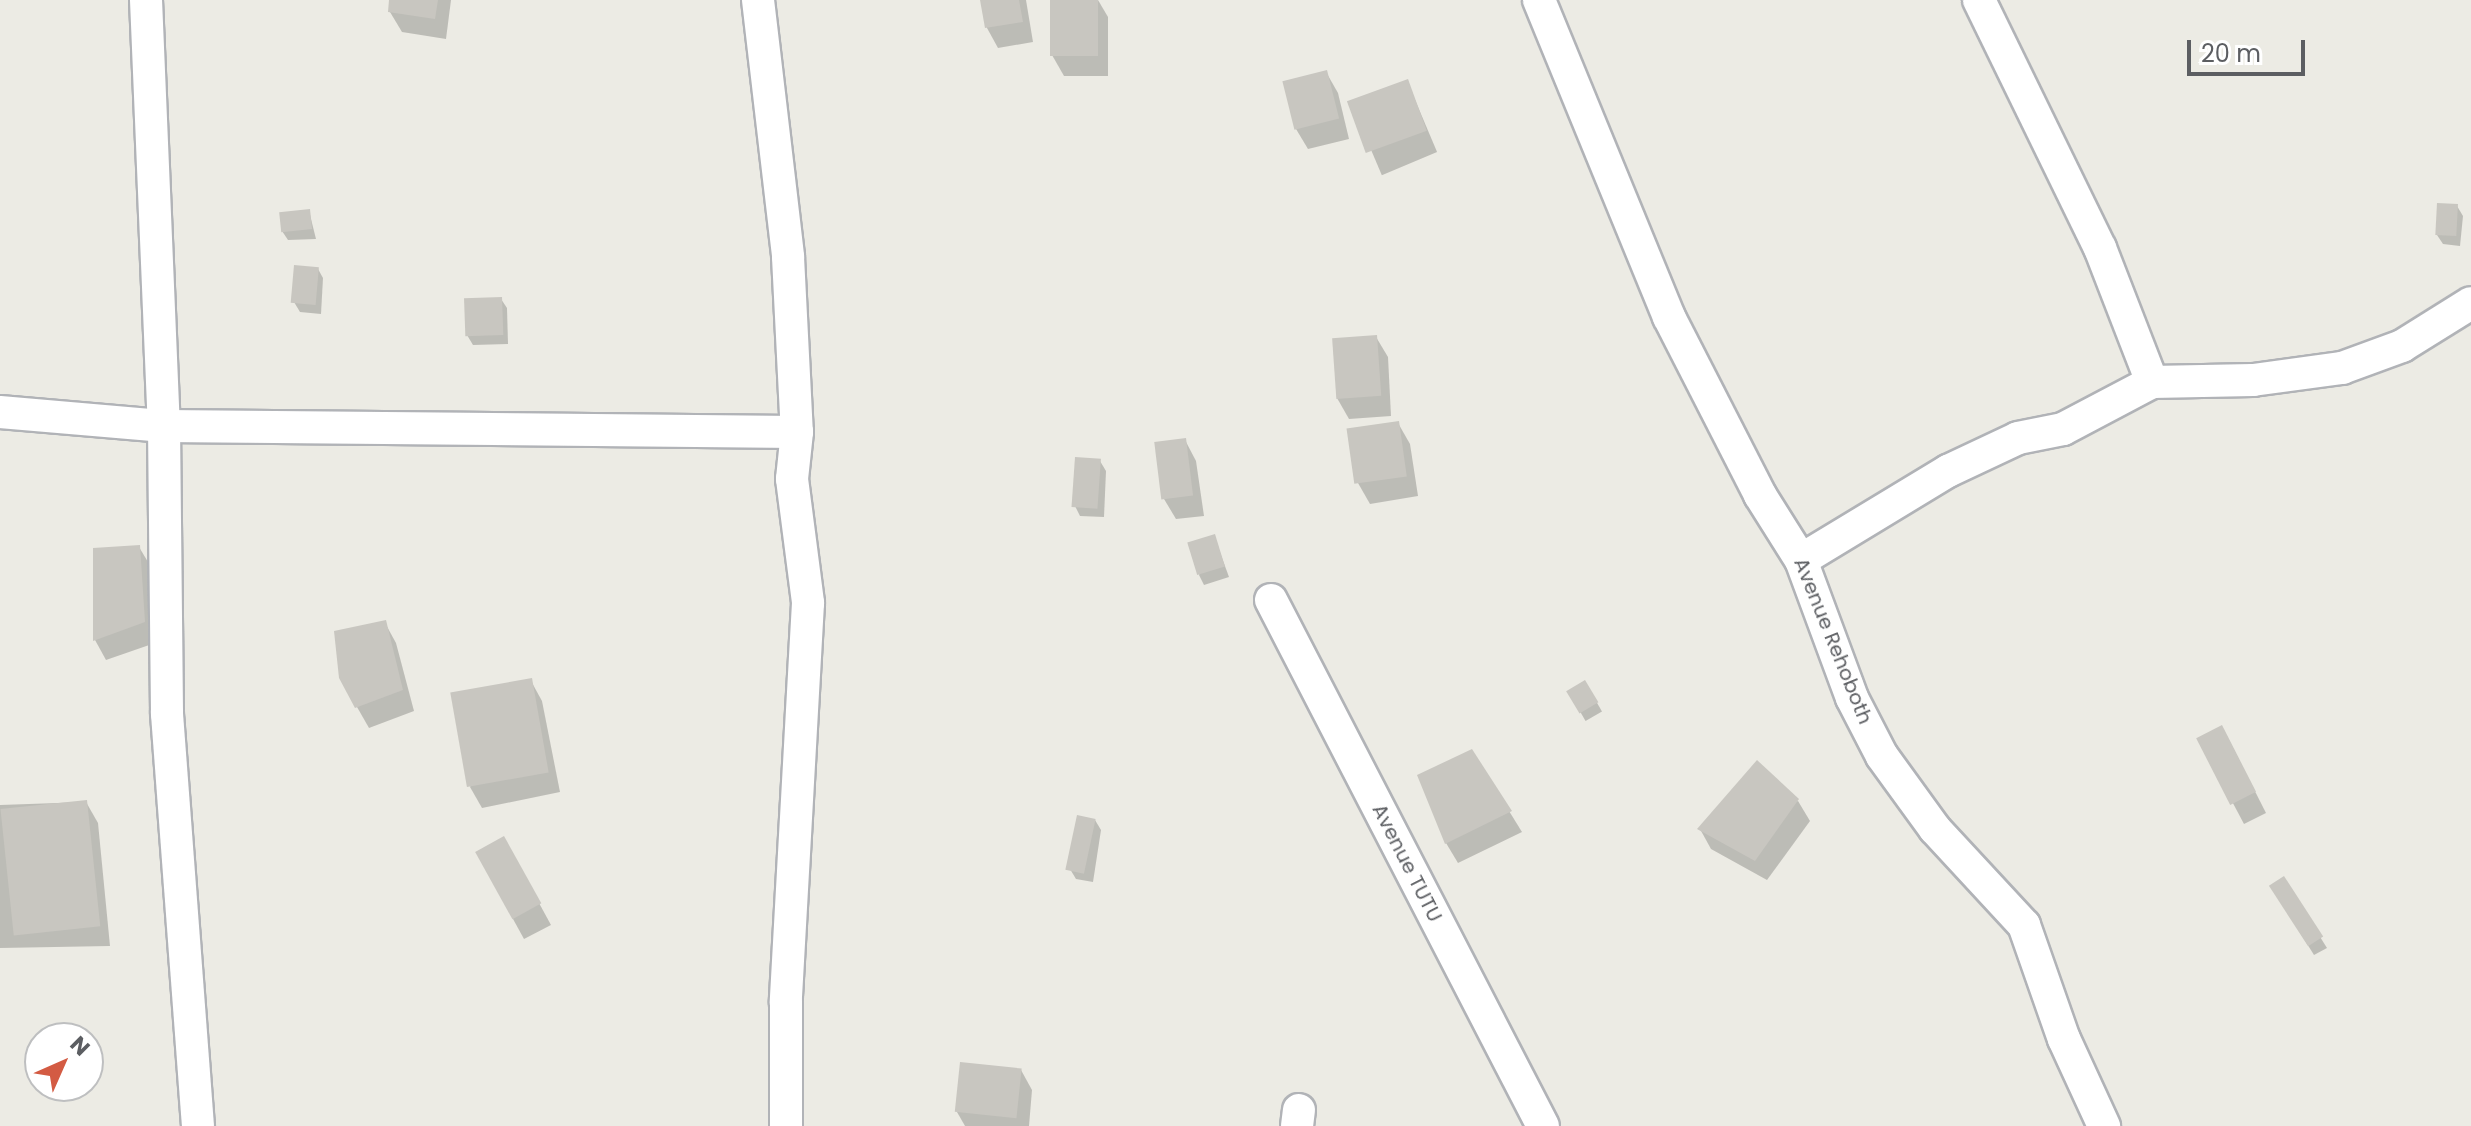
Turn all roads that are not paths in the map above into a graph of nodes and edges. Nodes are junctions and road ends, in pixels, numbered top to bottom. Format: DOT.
graph roads {
  1 [pos="146,0"];
  2 [pos="758,0"];
  3 [pos="1539,0"];
  4 [pos="1979,0"];
  5 [pos="2471,303"];
  6 [pos="2152,382"];
  7 [pos="0,412"];
  8 [pos="164,426"];
  9 [pos="797,432"];
  10 [pos="1801,560"];
  11 [pos="1271,600"];
  12 [pos="198,1126"];
  13 [pos="786,1126"];
  14 [pos="1543,1126"];
  15 [pos="2104,1126"];
  1 -- 8 [label="street"];
  2 -- 9 [label="street"];
  3 -- 10 [label="street, Avenue Rehoboth"];
  4 -- 6 [label="street"];
  5 -- 6 [label="street"];
  6 -- 10 [label="street"];
  7 -- 8 [label="street"];
  8 -- 9 [label="street"];
  8 -- 12 [label="street"];
  9 -- 13 [label="street"];
  10 -- 15 [label="street, Avenue Rehoboth"];
  11 -- 14 [label="street, Avenue TUTU"];
}
